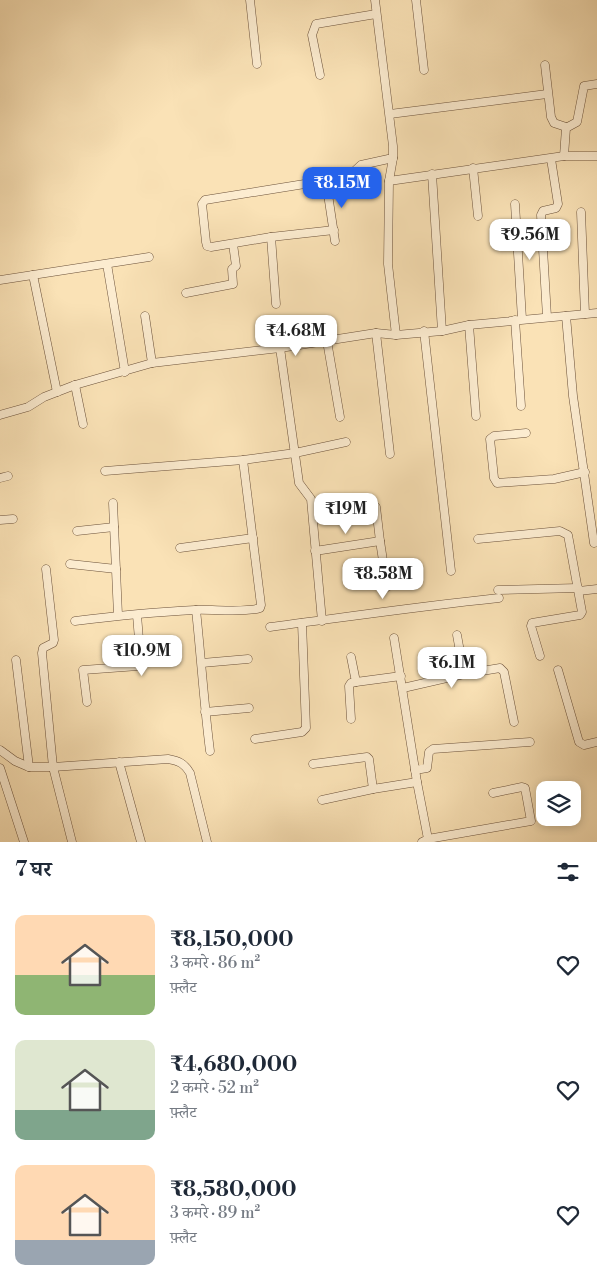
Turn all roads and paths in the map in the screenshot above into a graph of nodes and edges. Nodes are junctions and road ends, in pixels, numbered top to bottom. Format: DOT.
graph roads {
  1 [pos="250,0"];
  2 [pos="375,0"];
  3 [pos="416,0"];
  4 [pos="376,14"];
  5 [pos="257,64"];
  6 [pos="545,65"];
  7 [pos="424,70"];
  8 [pos="320,75"];
  9 [pos="597,84"];
  10 [pos="547,94"];
  11 [pos="390,114"];
  12 [pos="566,127"];
  13 [pos="564,156"];
  14 [pos="597,156"];
  15 [pos="393,158"];
  16 [pos="550,159"];
  17 [pos="473,168"];
  18 [pos="432,174"];
  19 [pos="326,181"];
  20 [pos="389,181"];
  21 [pos="515,204"];
  22 [pos="581,212"];
  23 [pos="478,216"];
  24 [pos="334,230"];
  25 [pos="271,238"];
  26 [pos="335,241"];
  27 [pos="233,244"];
  28 [pos="149,257"];
  29 [pos="107,264"];
  30 [pos="33,275"];
  31 [pos="0,280"];
  32 [pos="186,293"];
  33 [pos="276,304"];
  34 [pos="597,313"];
  35 [pos="585,314"];
  36 [pos="145,316"];
  37 [pos="566,316"];
  38 [pos="547,317"];
  39 [pos="518,320"];
  40 [pos="469,325"];
  41 [pos="424,331"];
  42 [pos="442,331"];
  43 [pos="376,333"];
  44 [pos="396,334"];
  45 [pos="327,341"];
  46 [pos="280,348"];
  47 [pos="152,363"];
  48 [pos="124,372"];
  49 [pos="75,385"];
  50 [pos="57,392"];
  51 [pos="521,406"];
  52 [pos="0,415"];
  53 [pos="476,416"];
  54 [pos="340,417"];
  55 [pos="83,424"];
  56 [pos="526,433"];
  57 [pos="346,442"];
  58 [pos="295,453"];
  59 [pos="390,454"];
  60 [pos="243,460"];
  61 [pos="105,471"];
  62 [pos="585,472"];
  63 [pos="113,503"];
  64 [pos="376,507"];
  65 [pos="13,519"];
  66 [pos="0,520"];
  67 [pos="114,527"];
  68 [pos="77,531"];
  69 [pos="253,538"];
  70 [pos="478,539"];
  71 [pos="380,541"];
  72 [pos="594,542"];
  73 [pos="180,548"];
  74 [pos="315,551"];
  75 [pos="70,564"];
  76 [pos="46,569"];
  77 [pos="116,569"];
  78 [pos="451,571"];
  79 [pos="387,587"];
  80 [pos="579,589"];
  81 [pos="597,589"];
  82 [pos="196,610"];
  83 [pos="118,615"];
  84 [pos="137,615"];
  85 [pos="76,621"];
  86 [pos="322,621"];
  87 [pos="302,622"];
  88 [pos="270,627"];
  89 [pos="458,635"];
  90 [pos="394,638"];
  91 [pos="540,656"];
  92 [pos="351,657"];
  93 [pos="248,659"];
  94 [pos="16,660"];
  95 [pos="202,664"];
  96 [pos="558,670"];
  97 [pos="464,674"];
  98 [pos="401,676"];
  99 [pos="356,682"];
  100 [pos="403,688"];
  101 [pos="87,702"];
  102 [pos="249,708"];
  103 [pos="205,712"];
  104 [pos="351,719"];
  105 [pos="514,722"];
  106 [pos="254,739"];
  107 [pos="530,742"];
  108 [pos="597,742"];
  109 [pos="0,750"];
  110 [pos="210,751"];
  111 [pos="119,762"];
  112 [pos="313,764"];
  113 [pos="29,767"];
  114 [pos="53,767"];
  115 [pos="0,768"];
  116 [pos="415,770"];
  117 [pos="417,782"];
  118 [pos="373,789"];
  119 [pos="492,794"];
  120 [pos="322,800"];
  121 [pos="425,840"];
  122 [pos="24,842"];
  123 [pos="72,842"];
  124 [pos="141,842"];
  125 [pos="207,842"];
  1 -- 5 [label="street"];
  2 -- 4 [label="street"];
  3 -- 7 [label="street"];
  4 -- 8 [label="street"];
  4 -- 11 [label="street"];
  6 -- 10 [label="street"];
  9 -- 12 [label="street"];
  10 -- 11 [label="street"];
  10 -- 12 [label="street"];
  11 -- 15 [label="street"];
  12 -- 13 [label="street"];
  13 -- 14 [label="street"];
  13 -- 16 [label="street"];
  15 -- 19 [label="street"];
  15 -- 20 [label="street"];
  16 -- 17 [label="street"];
  16 -- 38 [label="street"];
  17 -- 18 [label="street"];
  17 -- 23 [label="street"];
  18 -- 20 [label="street"];
  18 -- 42 [label="street"];
  19 -- 24 [label="street"];
  19 -- 27 [label="street"];
  20 -- 44 [label="street"];
  21 -- 39 [label="street"];
  22 -- 35 [label="street"];
  24 -- 25 [label="street"];
  24 -- 26 [label="street"];
  25 -- 27 [label="street"];
  25 -- 33 [label="street"];
  27 -- 32 [label="street"];
  28 -- 29 [label="street"];
  29 -- 30 [label="street"];
  29 -- 48 [label="street"];
  30 -- 31 [label="street"];
  30 -- 50 [label="street"];
  34 -- 35 [label="street"];
  35 -- 37 [label="street"];
  36 -- 47 [label="street"];
  37 -- 38 [label="street"];
  37 -- 62 [label="street"];
  38 -- 39 [label="street"];
  39 -- 40 [label="street"];
  39 -- 51 [label="street"];
  40 -- 42 [label="street"];
  40 -- 53 [label="street"];
  41 -- 42 [label="street"];
  41 -- 44 [label="street"];
  41 -- 78 [label="street"];
  43 -- 44 [label="street"];
  43 -- 45 [label="street"];
  43 -- 59 [label="street"];
  45 -- 46 [label="street"];
  45 -- 54 [label="street"];
  46 -- 47 [label="street"];
  46 -- 58 [label="street"];
  47 -- 48 [label="street"];
  48 -- 49 [label="street"];
  49 -- 50 [label="street"];
  49 -- 55 [label="street"];
  50 -- 52 [label="street"];
  56 -- 62 [label="street"];
  57 -- 58 [label="street"];
  58 -- 60 [label="street"];
  58 -- 74 [label="street"];
  60 -- 61 [label="street"];
  60 -- 69 [label="street"];
  62 -- 72 [label="street"];
  63 -- 67 [label="street"];
  64 -- 71 [label="street"];
  65 -- 66 [label="street"];
  67 -- 68 [label="street"];
  67 -- 77 [label="street"];
  69 -- 73 [label="street"];
  69 -- 82 [label="street"];
  70 -- 80 [label="street"];
  71 -- 74 [label="street"];
  71 -- 79 [label="street"];
  74 -- 86 [label="street"];
  75 -- 77 [label="street"];
  76 -- 114 [label="street"];
  77 -- 83 [label="street"];
  80 -- 81 [label="street"];
  80 -- 86 [label="street"];
  80 -- 91 [label="street"];
  82 -- 84 [label="street"];
  82 -- 95 [label="street"];
  83 -- 84 [label="street"];
  83 -- 85 [label="street"];
  84 -- 101 [label="street"];
  86 -- 87 [label="street"];
  87 -- 88 [label="street"];
  87 -- 106 [label="street"];
  89 -- 97 [label="street"];
  90 -- 98 [label="street"];
  92 -- 99 [label="street"];
  93 -- 95 [label="street"];
  94 -- 113 [label="street"];
  95 -- 103 [label="street"];
  96 -- 108 [label="street"];
  97 -- 100 [label="street"];
  97 -- 105 [label="street"];
  98 -- 99 [label="street"];
  98 -- 100 [label="street"];
  99 -- 104 [label="street"];
  100 -- 116 [label="street"];
  102 -- 103 [label="street"];
  103 -- 110 [label="street"];
  107 -- 116 [label="street"];
  109 -- 113 [label="street"];
  111 -- 114 [label="street"];
  111 -- 124 [label="street"];
  111 -- 125 [label="street"];
  112 -- 118 [label="street"];
  113 -- 114 [label="street"];
  114 -- 123 [label="street"];
  115 -- 122 [label="street"];
  116 -- 117 [label="street"];
  117 -- 118 [label="street"];
  117 -- 121 [label="street"];
  118 -- 120 [label="street"];
  119 -- 121 [label="street"];
}
